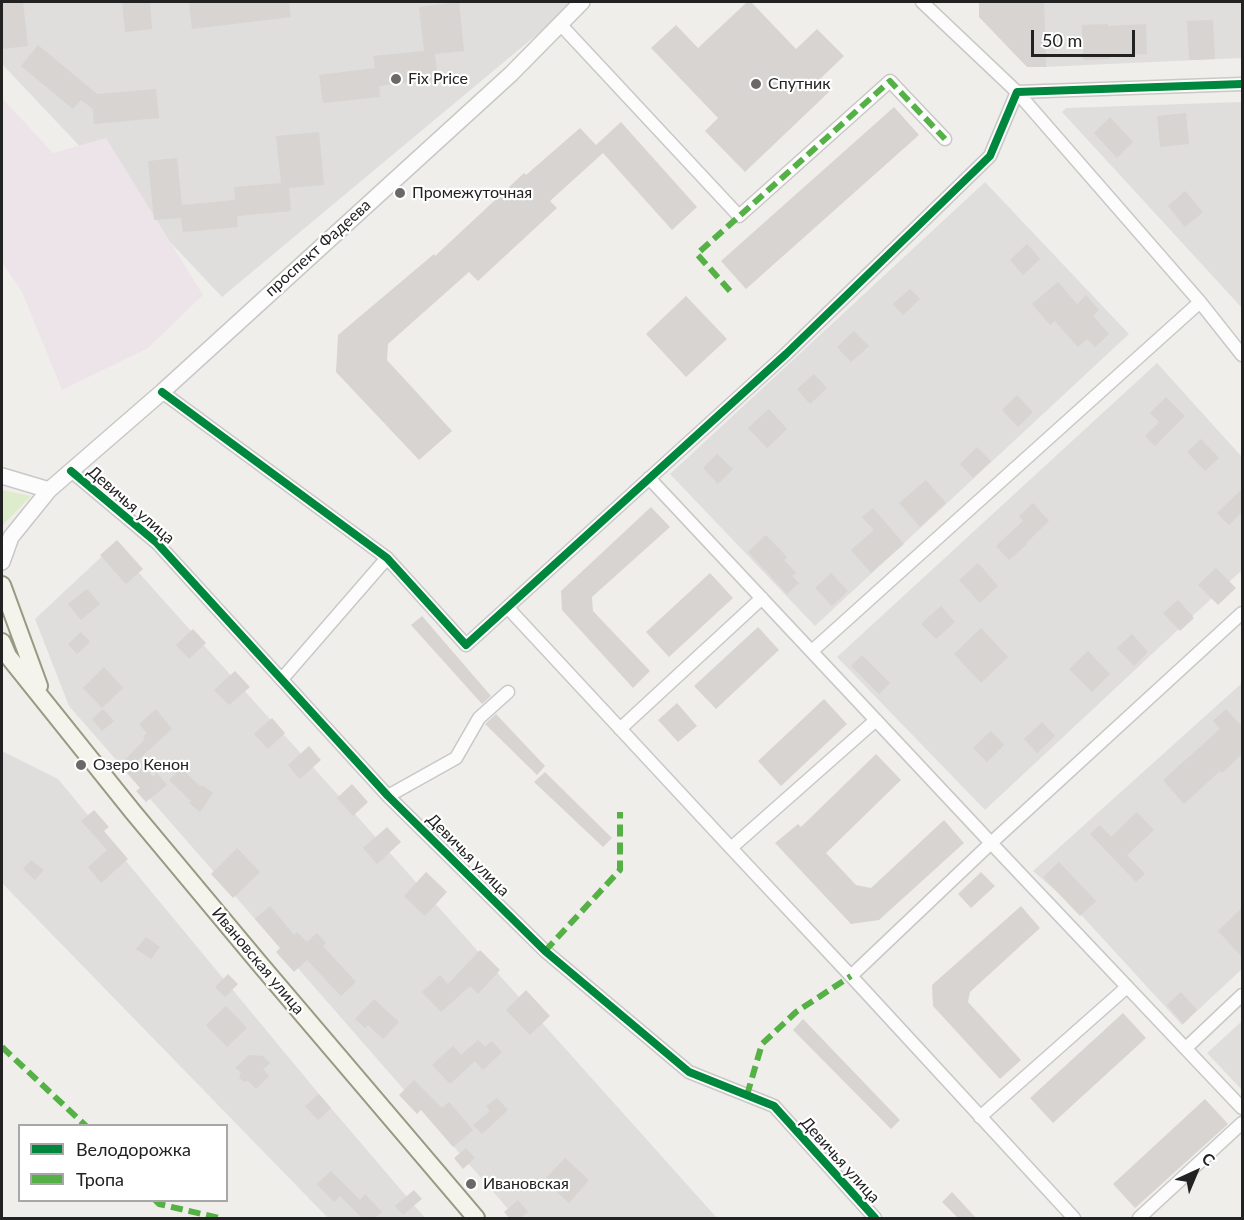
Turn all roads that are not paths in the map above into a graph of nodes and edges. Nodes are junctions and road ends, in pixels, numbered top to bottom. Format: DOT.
graph roads {
  1 [pos="582,2"];
  2 [pos="922,2"];
  3 [pos="560,24"];
  4 [pos="1242,84"];
  5 [pos="1017,92"];
  6 [pos="945,139"];
  7 [pos="1200,302"];
  8 [pos="1242,355"];
  9 [pos="162,392"];
  10 [pos="71,471"];
  11 [pos="2,476"];
  12 [pos="649,478"];
  13 [pos="49,490"];
  14 [pos="387,558"];
  15 [pos="2,561"];
  16 [pos="2,585"];
  17 [pos="762,598"];
  18 [pos="508,608"];
  19 [pos="1242,613"];
  20 [pos="4,648"];
  21 [pos="812,651"];
  22 [pos="282,680"];
  23 [pos="507,692"];
  24 [pos="45,701"];
  25 [pos="876,720"];
  26 [pos="620,729"];
  27 [pos="388,796"];
  28 [pos="991,843"];
  29 [pos="731,849"];
  30 [pos="851,976"];
  31 [pos="1127,987"];
  32 [pos="1242,995"];
  33 [pos="1185,1048"];
  34 [pos="1242,1108"];
  35 [pos="980,1117"];
  36 [pos="1242,1123"];
  37 [pos="476,1218"];
  38 [pos="875,1218"];
  39 [pos="1074,1218"];
  40 [pos="1139,1218"];
  1 -- 3 [label="street, проспект Фадеева"];
  2 -- 5 [label="street"];
  3 -- 6 [label="street"];
  3 -- 9 [label="street, проспект Фадеева"];
  4 -- 5 [label="street"];
  5 -- 7 [label="street"];
  5 -- 12 [label="street"];
  7 -- 8 [label="street"];
  7 -- 21 [label="street"];
  9 -- 10 [label="street, проспект Фадеева"];
  9 -- 14 [label="street"];
  10 -- 13 [label="street, проспект Фадеева"];
  10 -- 22 [label="street, Девичья улица"];
  11 -- 13 [label="street"];
  12 -- 17 [label="street"];
  12 -- 18 [label="street"];
  13 -- 15 [label="street, проспект Фадеева"];
  14 -- 18 [label="street"];
  14 -- 22 [label="street"];
  16 -- 24 [label="main road"];
  17 -- 21 [label="street"];
  17 -- 26 [label="street"];
  18 -- 26 [label="street"];
  19 -- 28 [label="street"];
  20 -- 24 [label="main road, Ивановская улица"];
  21 -- 25 [label="street"];
  22 -- 27 [label="street, Девичья улица"];
  23 -- 27 [label="street"];
  24 -- 37 [label="main road, Ивановская улица"];
  25 -- 28 [label="street"];
  25 -- 29 [label="street"];
  26 -- 29 [label="street"];
  27 -- 38 [label="street, Девичья улица"];
  28 -- 30 [label="street"];
  28 -- 31 [label="street"];
  29 -- 30 [label="street"];
  30 -- 35 [label="street"];
  31 -- 33 [label="street"];
  31 -- 35 [label="street"];
  32 -- 33 [label="street"];
  33 -- 34 [label="street"];
  35 -- 39 [label="street"];
  36 -- 40 [label="street"];
}
